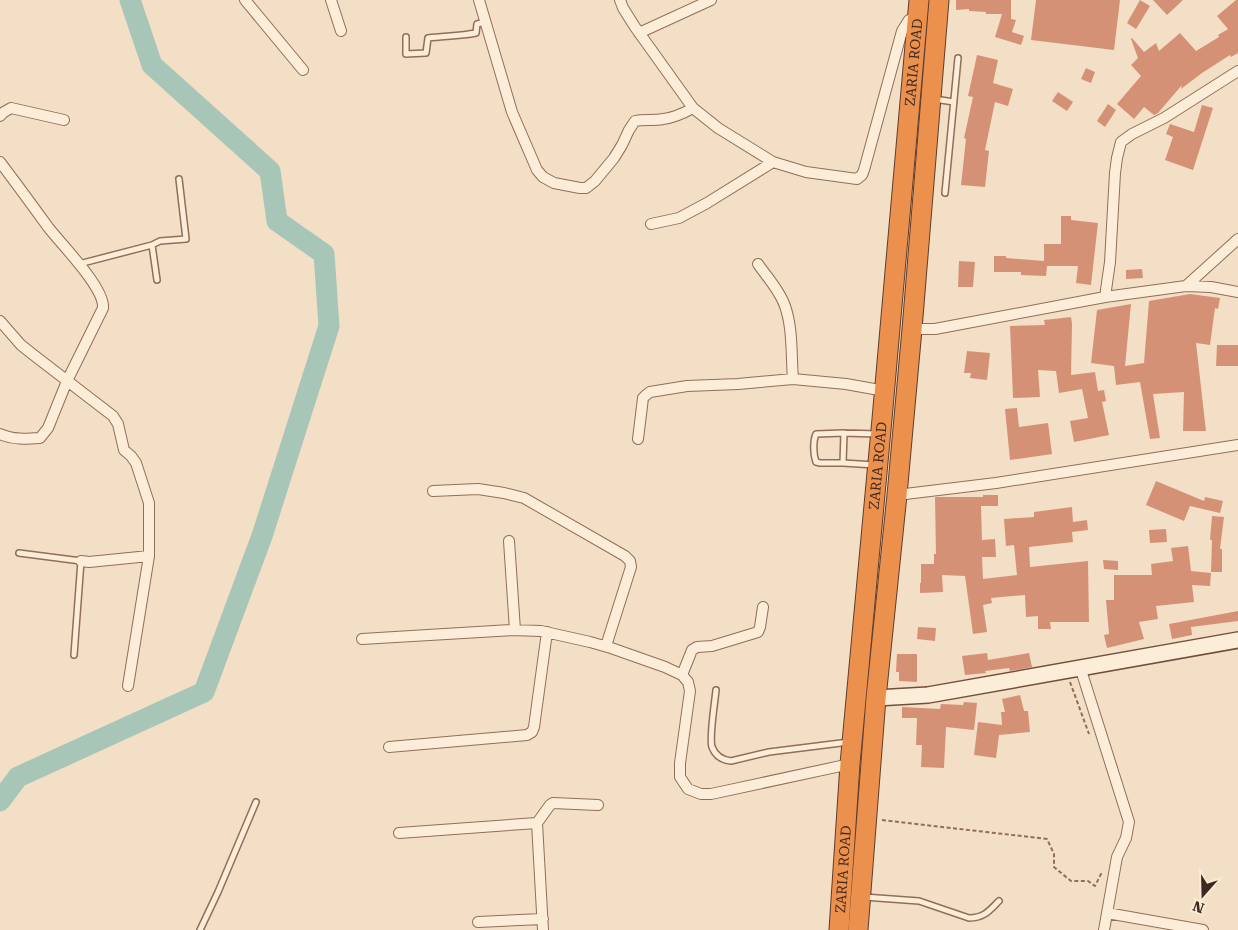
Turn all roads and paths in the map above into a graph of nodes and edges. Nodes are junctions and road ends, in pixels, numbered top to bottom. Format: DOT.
graph roads {
  1 [pos="245,0"];
  2 [pos="330,0"];
  3 [pos="480,0"];
  4 [pos="620,0"];
  5 [pos="711,0"];
  6 [pos="918,8"];
  7 [pos="938,9"];
  8 [pos="486,22"];
  9 [pos="341,31"];
  10 [pos="639,32"];
  11 [pos="406,38"];
  12 [pos="958,58"];
  13 [pos="303,70"];
  14 [pos="1238,71"];
  15 [pos="931,98"];
  16 [pos="954,102"];
  17 [pos="693,108"];
  18 [pos="0,116"];
  19 [pos="64,120"];
  20 [pos="0,162"];
  21 [pos="773,162"];
  22 [pos="179,180"];
  23 [pos="945,193"];
  24 [pos="651,224"];
  25 [pos="1238,238"];
  26 [pos="152,245"];
  27 [pos="79,264"];
  28 [pos="758,264"];
  29 [pos="157,280"];
  30 [pos="1186,286"];
  31 [pos="1238,292"];
  32 [pos="1105,297"];
  33 [pos="0,321"];
  34 [pos="912,329"];
  35 [pos="793,379"];
  36 [pos="67,381"];
  37 [pos="885,391"];
  38 [pos="904,420"];
  39 [pos="882,427"];
  40 [pos="844,433"];
  41 [pos="0,434"];
  42 [pos="638,439"];
  43 [pos="1238,445"];
  44 [pos="843,463"];
  45 [pos="878,465"];
  46 [pos="433,491"];
  47 [pos="897,496"];
  48 [pos="510,541"];
  49 [pos="19,553"];
  50 [pos="149,556"];
  51 [pos="81,561"];
  52 [pos="763,608"];
  53 [pos="515,630"];
  54 [pos="547,632"];
  55 [pos="362,639"];
  56 [pos="1238,640"];
  57 [pos="606,646"];
  58 [pos="74,655"];
  59 [pos="1073,669"];
  60 [pos="682,675"];
  61 [pos="128,686"];
  62 [pos="716,690"];
  63 [pos="876,698"];
  64 [pos="1089,736"];
  65 [pos="852,742"];
  66 [pos="389,747"];
  67 [pos="850,764"];
  68 [pos="256,802"];
  69 [pos="598,805"];
  70 [pos="866,818"];
  71 [pos="537,823"];
  72 [pos="399,834"];
  73 [pos="1103,870"];
  74 [pos="860,897"];
  75 [pos="998,901"];
  76 [pos="1107,913"];
  77 [pos="478,922"];
  78 [pos="543,925"];
  79 [pos="200,930"];
  80 [pos="839,930"];
  81 [pos="858,930"];
  82 [pos="1104,930"];
  83 [pos="1203,930"];
  1 -- 13 [label="street"];
  2 -- 9 [label="street"];
  3 -- 8 [label="street"];
  4 -- 10 [label="street"];
  5 -- 10 [label="street"];
  6 -- 7 [label="street"];
  6 -- 21 [label="street"];
  6 -- 37 [label="highway, ZARIA ROAD"];
  7 -- 15 [label="highway"];
  8 -- 11 [label="lane"];
  8 -- 17 [label="street"];
  10 -- 17 [label="street"];
  12 -- 16 [label="lane"];
  14 -- 32 [label="street"];
  15 -- 16 [label="lane"];
  15 -- 34 [label="highway"];
  16 -- 23 [label="lane"];
  17 -- 21 [label="street"];
  18 -- 19 [label="street"];
  20 -- 27 [label="street"];
  21 -- 24 [label="street"];
  22 -- 26 [label="lane"];
  25 -- 30 [label="street"];
  26 -- 27 [label="lane"];
  26 -- 29 [label="lane"];
  27 -- 36 [label="street"];
  28 -- 35 [label="street"];
  30 -- 31 [label="street"];
  30 -- 32 [label="street"];
  32 -- 34 [label="street"];
  33 -- 36 [label="street"];
  34 -- 38 [label="highway"];
  35 -- 37 [label="street"];
  35 -- 42 [label="street"];
  36 -- 41 [label="street"];
  36 -- 50 [label="street"];
  37 -- 39 [label="highway, ZARIA ROAD"];
  38 -- 39 [label="highway"];
  38 -- 47 [label="highway"];
  39 -- 40 [label="lane"];
  39 -- 45 [label="highway, ZARIA ROAD"];
  40 -- 44 [label="lane"];
  40 -- 44 [label="lane"];
  43 -- 47 [label="street"];
  44 -- 45 [label="lane"];
  45 -- 65 [label="highway, ZARIA ROAD"];
  46 -- 57 [label="street"];
  47 -- 63 [label="highway"];
  48 -- 53 [label="street"];
  49 -- 51 [label="lane"];
  50 -- 51 [label="street"];
  50 -- 61 [label="street"];
  51 -- 58 [label="lane"];
  52 -- 60 [label="street"];
  53 -- 54 [label="street"];
  53 -- 55 [label="street"];
  54 -- 57 [label="street"];
  54 -- 66 [label="street"];
  56 -- 59 [label="street"];
  57 -- 60 [label="street"];
  59 -- 63 [label="street"];
  59 -- 64 [label="path"];
  59 -- 76 [label="street"];
  60 -- 67 [label="street"];
  62 -- 65 [label="lane"];
  63 -- 70 [label="highway"];
  65 -- 67 [label="highway, ZARIA ROAD"];
  67 -- 80 [label="highway, ZARIA ROAD"];
  68 -- 79 [label="lane"];
  69 -- 71 [label="street"];
  70 -- 73 [label="path"];
  70 -- 74 [label="highway"];
  71 -- 72 [label="street"];
  71 -- 78 [label="street"];
  74 -- 75 [label="lane"];
  74 -- 81 [label="highway"];
  76 -- 82 [label="street"];
  76 -- 83 [label="street"];
  77 -- 78 [label="street"];
}
